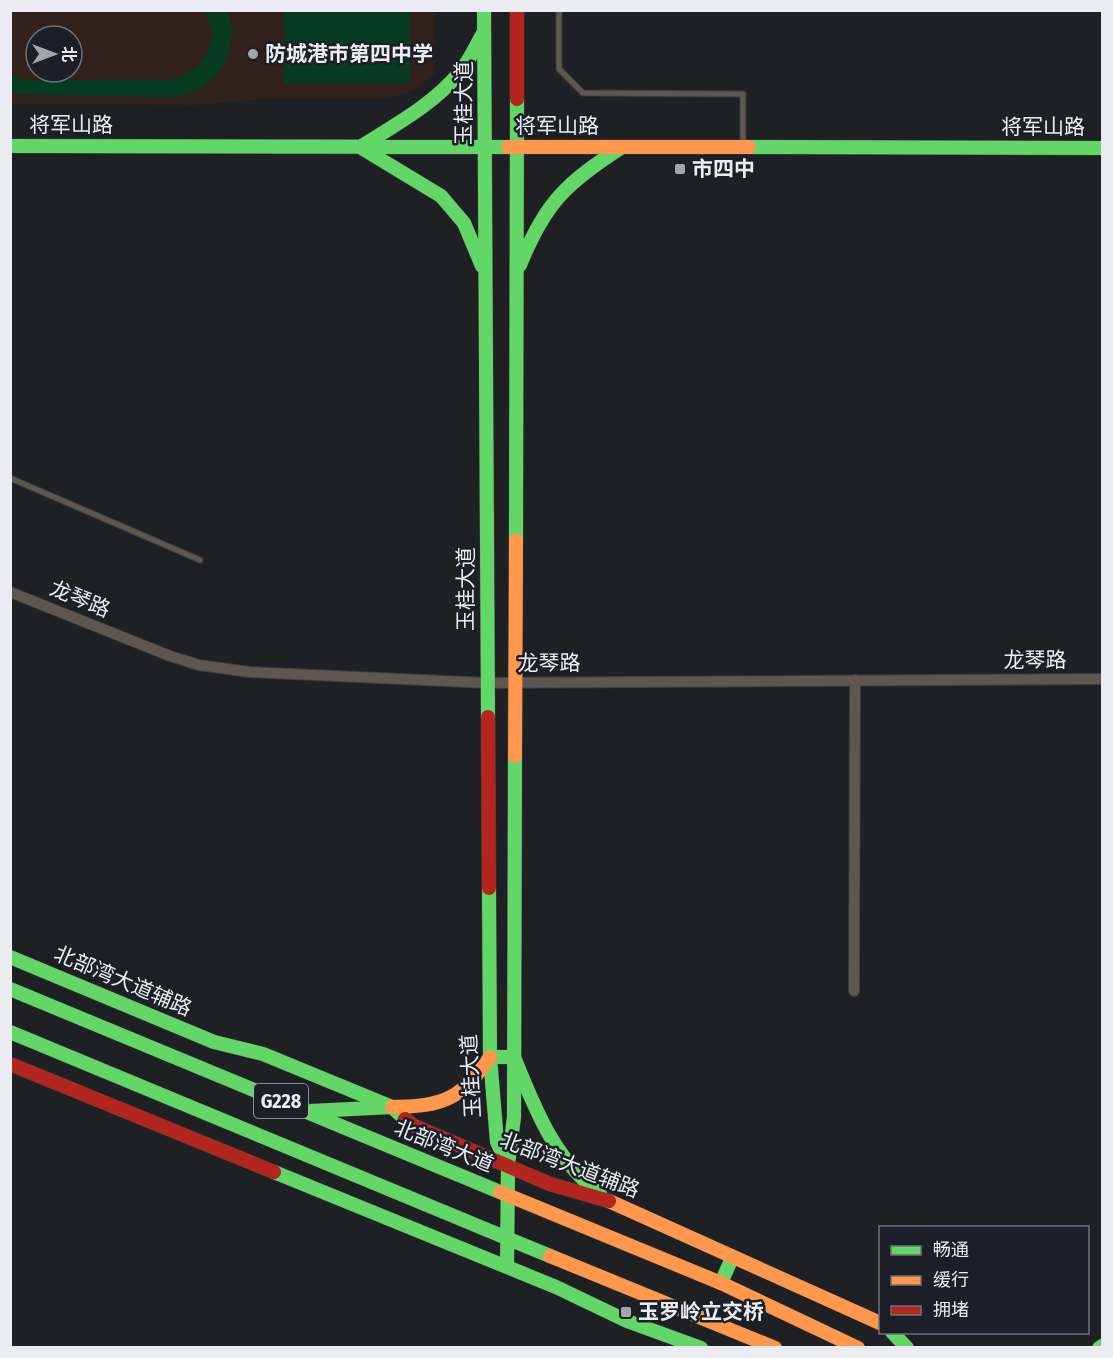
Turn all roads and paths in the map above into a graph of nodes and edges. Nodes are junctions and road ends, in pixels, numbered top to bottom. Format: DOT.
graph roads {
  1 [pos="484,10"];
  2 [pos="517,10"];
  3 [pos="559,10"];
  4 [pos="484,32"];
  5 [pos="10,146"];
  6 [pos="360,147"];
  7 [pos="485,147"];
  8 [pos="517,147"];
  9 [pos="622,147"];
  10 [pos="743,148"];
  11 [pos="1102,148"];
  12 [pos="516,273"];
  13 [pos="486,275"];
  14 [pos="10,478"];
  15 [pos="200,560"];
  16 [pos="10,592"];
  17 [pos="855,680"];
  18 [pos="1102,680"];
  19 [pos="488,682"];
  20 [pos="516,683"];
  21 [pos="10,957"];
  22 [pos="10,989"];
  23 [pos="854,991"];
  24 [pos="10,1032"];
  25 [pos="490,1057"];
  26 [pos="514,1057"];
  27 [pos="10,1064"];
  28 [pos="392,1107"];
  29 [pos="306,1111"];
  30 [pos="508,1165"];
  31 [pos="508,1195"];
  32 [pos="614,1203"];
  33 [pos="507,1239"];
  34 [pos="732,1258"];
  35 [pos="507,1267"];
  36 [pos="721,1283"];
  37 [pos="879,1323"];
  38 [pos="894,1334"];
  39 [pos="701,1347"];
  40 [pos="775,1347"];
  41 [pos="858,1347"];
  42 [pos="907,1347"];
  1 -- 4 [label="main road, 玉桂大道"];
  2 -- 8 [label="main road, 玉桂大道"];
  3 -- 10 [label="lane"];
  4 -- 6 [label="main road"];
  4 -- 7 [label="main road, 玉桂大道"];
  5 -- 6 [label="main road, 将军山路"];
  6 -- 7 [label="main road, 将军山路"];
  6 -- 13 [label="main road"];
  7 -- 8 [label="main road, 将军山路"];
  7 -- 13 [label="main road, 玉桂大道"];
  8 -- 9 [label="main road, 将军山路"];
  8 -- 12 [label="main road, 玉桂大道"];
  9 -- 10 [label="main road, 将军山路"];
  9 -- 12 [label="main road"];
  10 -- 11 [label="main road, 将军山路"];
  12 -- 20 [label="main road, 玉桂大道"];
  13 -- 19 [label="main road, 玉桂大道"];
  14 -- 15 [label="lane"];
  16 -- 19 [label="street, 龙琴路"];
  17 -- 18 [label="street, 龙琴路"];
  17 -- 20 [label="street, 龙琴路"];
  17 -- 23 [label="street"];
  19 -- 20 [label="street, 龙琴路"];
  19 -- 25 [label="main road, 玉桂大道"];
  20 -- 26 [label="main road, 玉桂大道"];
  21 -- 28 [label="main road, 北部湾大道辅路"];
  22 -- 29 [label="main road, 北部湾大道 / G228"];
  24 -- 33 [label="main road, G228"];
  25 -- 26 [label="main road"];
  25 -- 28 [label="main road"];
  25 -- 30 [label="main road, 玉桂大道"];
  26 -- 30 [label="main road, 玉桂大道"];
  26 -- 32 [label="main road"];
  27 -- 35 [label="main road"];
  28 -- 29 [label="main road"];
  28 -- 30 [label="main road, 北部湾大道辅路"];
  29 -- 31 [label="main road, 北部湾大道 / G228"];
  30 -- 31 [label="main road, 玉桂大道"];
  30 -- 32 [label="main road, 北部湾大道辅路"];
  31 -- 33 [label="main road, 玉桂大道"];
  31 -- 36 [label="main road, 北部湾大道 / G228"];
  32 -- 34 [label="main road, 北部湾大道辅路"];
  33 -- 35 [label="main road, 玉桂大道"];
  33 -- 40 [label="main road, G228"];
  34 -- 36 [label="main road"];
  34 -- 37 [label="main road, 北部湾大道辅路"];
  35 -- 39 [label="main road"];
  36 -- 41 [label="main road, 北部湾大道 / G228"];
  38 -- 42 [label="main road"];
}
